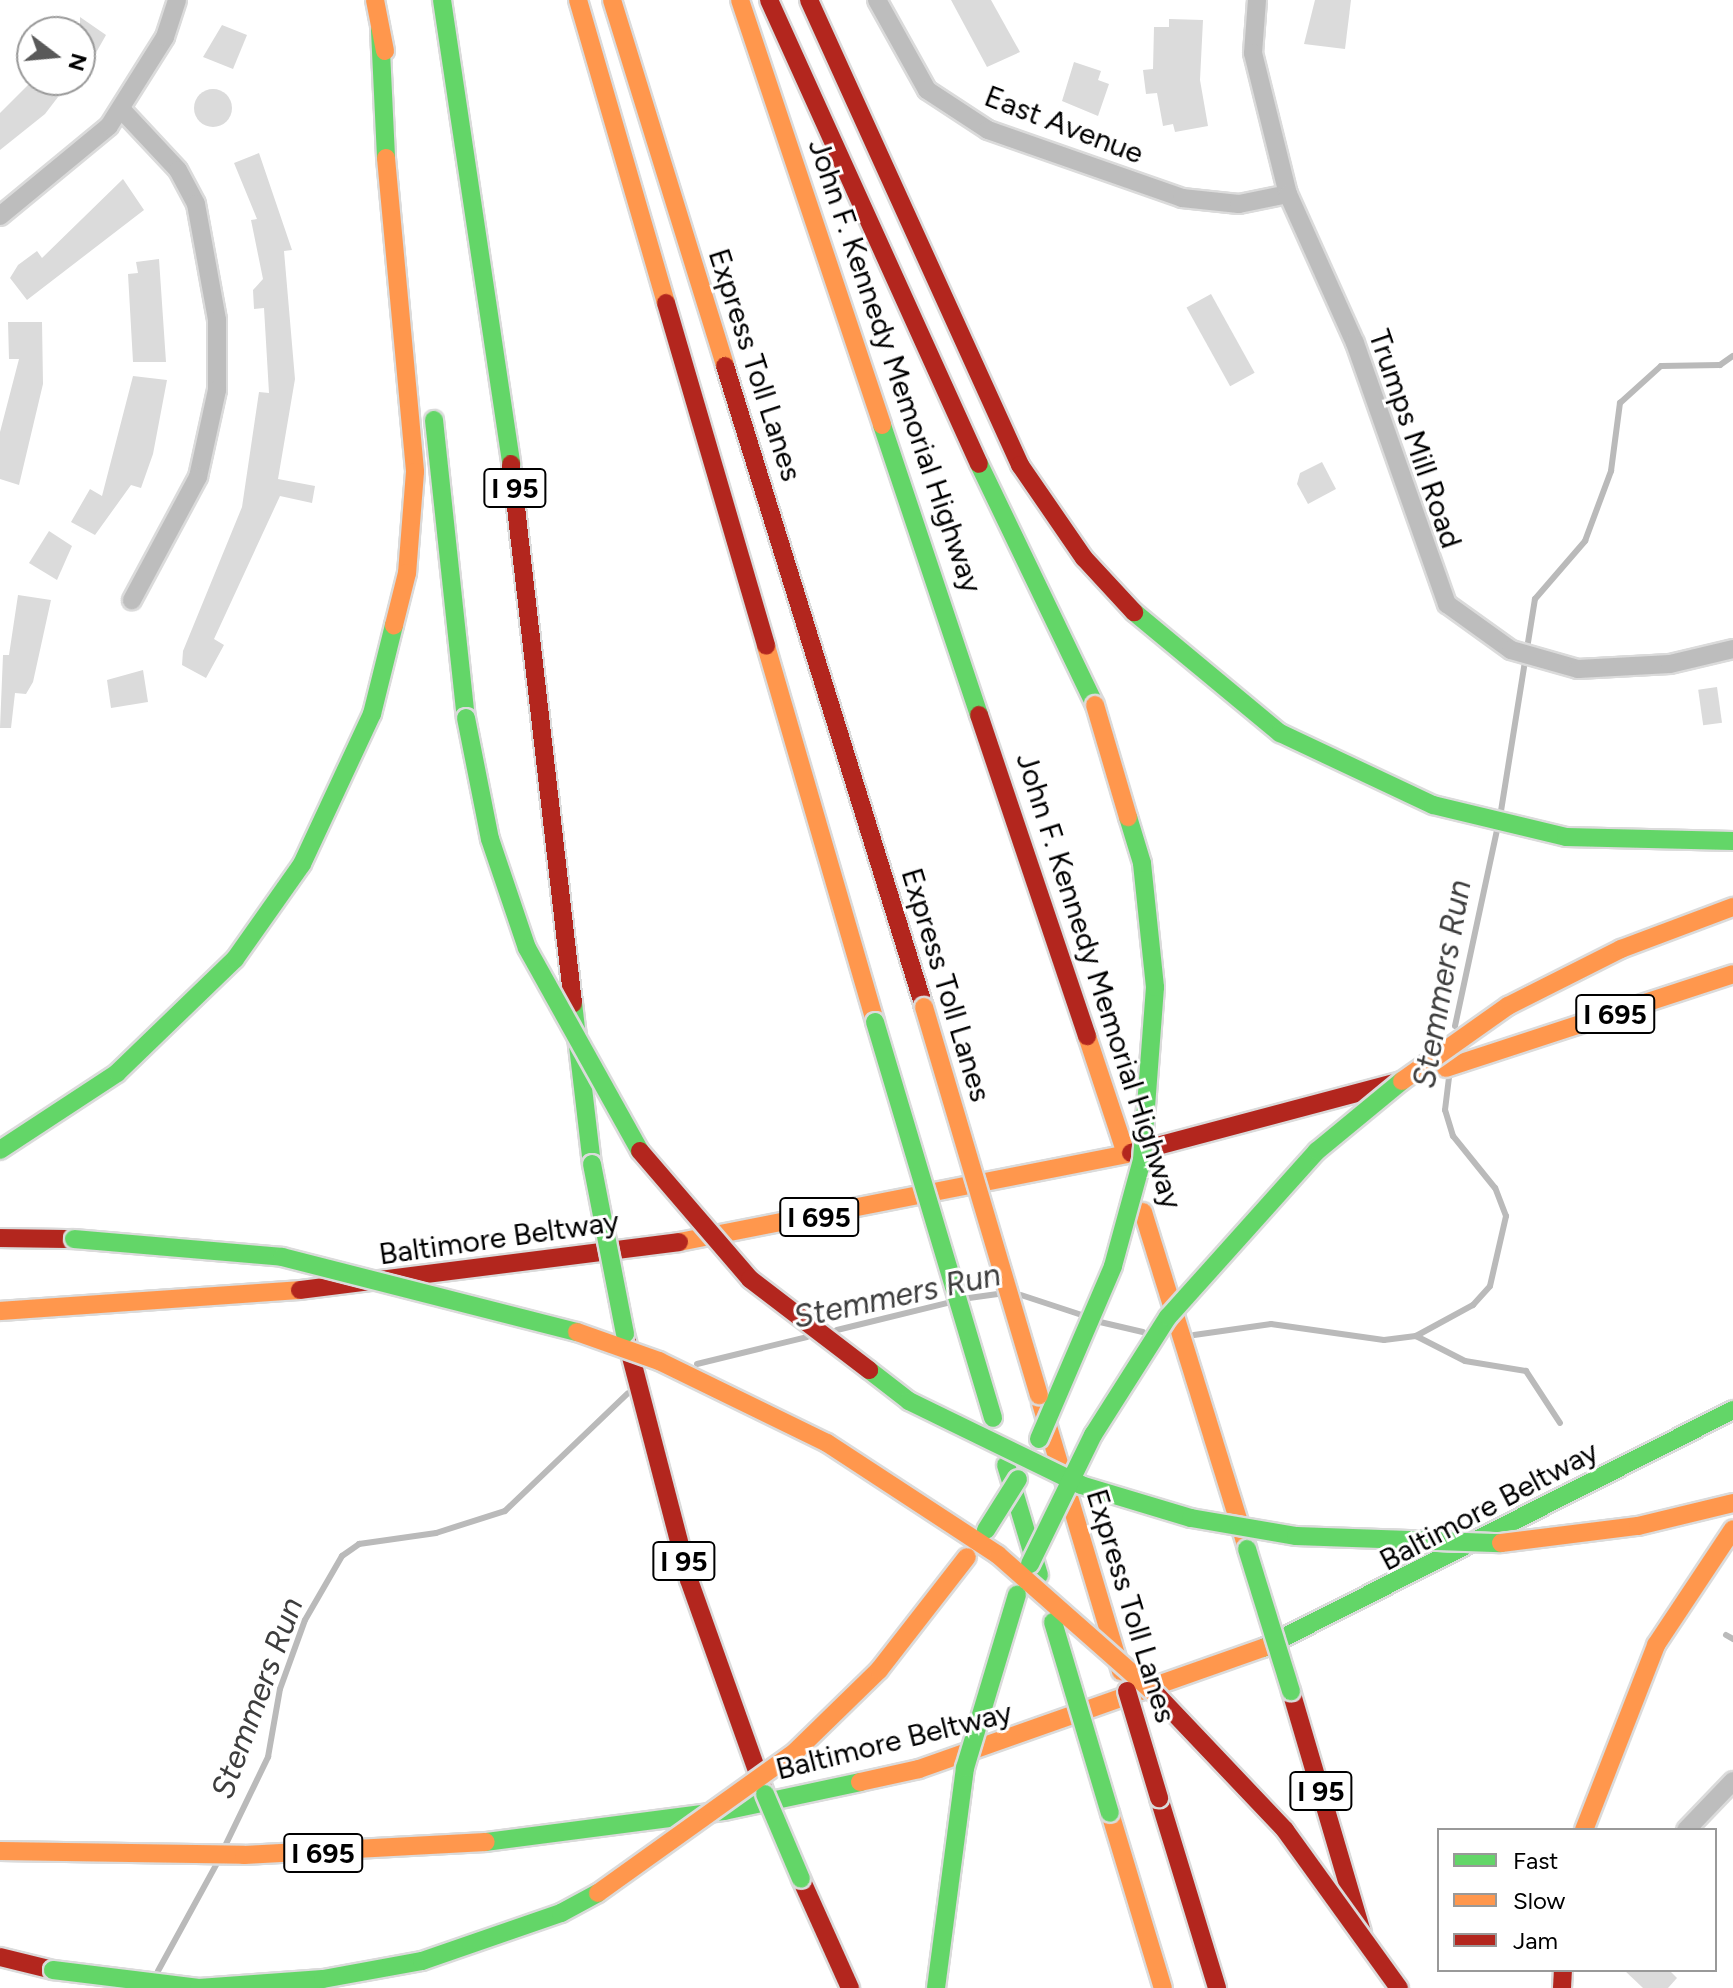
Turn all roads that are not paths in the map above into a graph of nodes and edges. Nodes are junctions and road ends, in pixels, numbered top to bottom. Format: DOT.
graph roads {
  1 [pos="177,0"];
  2 [pos="375,0"];
  3 [pos="442,0"];
  4 [pos="578,0"];
  5 [pos="612,0"];
  6 [pos="740,0"];
  7 [pos="769,0"];
  8 [pos="809,0"];
  9 [pos="877,0"];
  10 [pos="1257,0"];
  11 [pos="380,30"];
  12 [pos="121,109"];
  13 [pos="1288,194"];
  14 [pos="0,216"];
  15 [pos="424,328"];
  16 [pos="433,403"];
  17 [pos="132,600"];
  18 [pos="1733,649"];
  19 [pos="1733,841"];
  20 [pos="1733,907"];
  21 [pos="1733,974"];
  22 [pos="1446,1068"];
  23 [pos="1418,1076"];
  24 [pos="0,1150"];
  25 [pos="0,1238"];
  26 [pos="0,1311"];
  27 [pos="1733,1410"];
  28 [pos="1733,1503"];
  29 [pos="1733,1529"];
  30 [pos="1733,1781"];
  31 [pos="1585,1828"];
  32 [pos="1688,1828"];
  33 [pos="0,1851"];
  34 [pos="0,1957"];
  35 [pos="850,1988"];
  36 [pos="936,1988"];
  37 [pos="1163,1988"];
  38 [pos="1217,1988"];
  39 [pos="1378,1988"];
  40 [pos="1399,1988"];
  1 -- 12 [label="street"];
  2 -- 11 [label="highway"];
  3 -- 35 [label="highway, I 95, bridge"];
  4 -- 37 [label="highway, bridge"];
  5 -- 38 [label="highway, Express Toll Lanes, bridge"];
  6 -- 39 [label="highway, John F. Kennedy Memorial Highway / I 95, bridge"];
  7 -- 34 [label="highway, bridge"];
  8 -- 19 [label="highway"];
  9 -- 13 [label="street, East Avenue"];
  10 -- 13 [label="street, Trumps Mill Road"];
  11 -- 15 [label="highway"];
  11 -- 24 [label="highway"];
  12 -- 14 [label="street"];
  12 -- 17 [label="street"];
  13 -- 18 [label="street, Trumps Mill Road"];
  16 -- 28 [label="highway, bridge"];
  20 -- 36 [label="highway, bridge"];
  21 -- 22 [label="highway, I 695"];
  23 -- 26 [label="highway, Baltimore Beltway / I 695"];
  25 -- 40 [label="highway, bridge"];
  27 -- 33 [label="highway, Baltimore Beltway / I 695"];
  29 -- 31 [label="highway"];
  30 -- 32 [label="street"];
}
